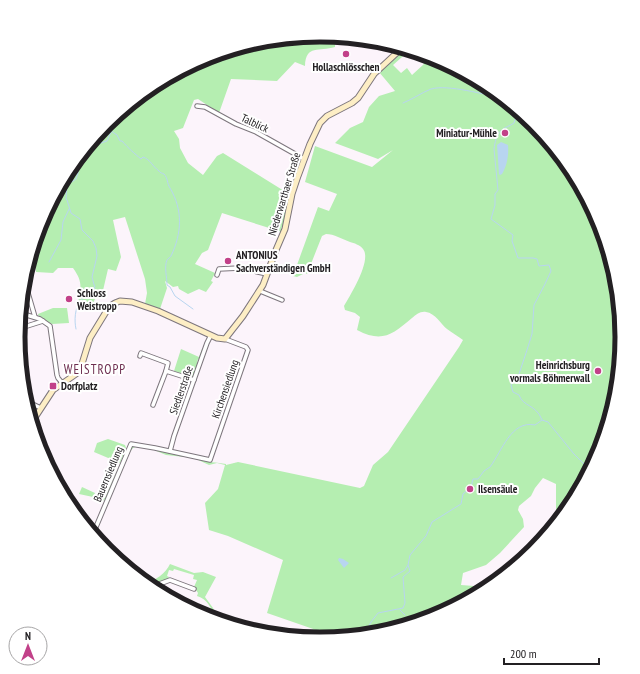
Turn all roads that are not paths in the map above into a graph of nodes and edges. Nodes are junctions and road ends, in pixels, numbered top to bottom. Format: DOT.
graph roads {
  1 [pos="397,52"];
  2 [pos="197,106"];
  3 [pos="304,159"];
  4 [pos="268,274"];
  5 [pos="216,275"];
  6 [pos="260,291"];
  7 [pos="29,295"];
  8 [pos="282,300"];
  9 [pos="26,315"];
  10 [pos="35,317"];
  11 [pos="43,321"];
  12 [pos="26,327"];
  13 [pos="210,335"];
  14 [pos="225,339"];
  15 [pos="140,356"];
  16 [pos="166,370"];
  17 [pos="194,380"];
  18 [pos="63,384"];
  19 [pos="153,405"];
  20 [pos="34,406"];
  21 [pos="41,408"];
  22 [pos="37,414"];
  23 [pos="170,451"];
  24 [pos="95,528"];
  25 [pos="159,584"];
  26 [pos="194,589"];
  1 -- 3 [label="street, Niederwarthaer Straße"];
  2 -- 3 [label="street, Talblick"];
  3 -- 4 [label="street, Niederwarthaer Straße"];
  4 -- 5 [label="street"];
  4 -- 6 [label="street, Niederwarthaer Straße"];
  6 -- 8 [label="street"];
  6 -- 14 [label="street, Niederwarthaer Straße"];
  7 -- 10 [label="street"];
  9 -- 10 [label="street"];
  10 -- 11 [label="street"];
  11 -- 12 [label="street"];
  11 -- 18 [label="street"];
  13 -- 14 [label="street"];
  13 -- 17 [label="street, Siedlerstraße"];
  13 -- 18 [label="street"];
  14 -- 23 [label="street, Kirchensiedlung"];
  15 -- 16 [label="street"];
  16 -- 17 [label="street"];
  16 -- 19 [label="street"];
  17 -- 23 [label="street, Siedlerstraße"];
  18 -- 21 [label="street"];
  20 -- 21 [label="street"];
  20 -- 22 [label="street"];
  21 -- 22 [label="street"];
  23 -- 24 [label="street, Bauernsiedlung"];
  25 -- 26 [label="street"];
}
